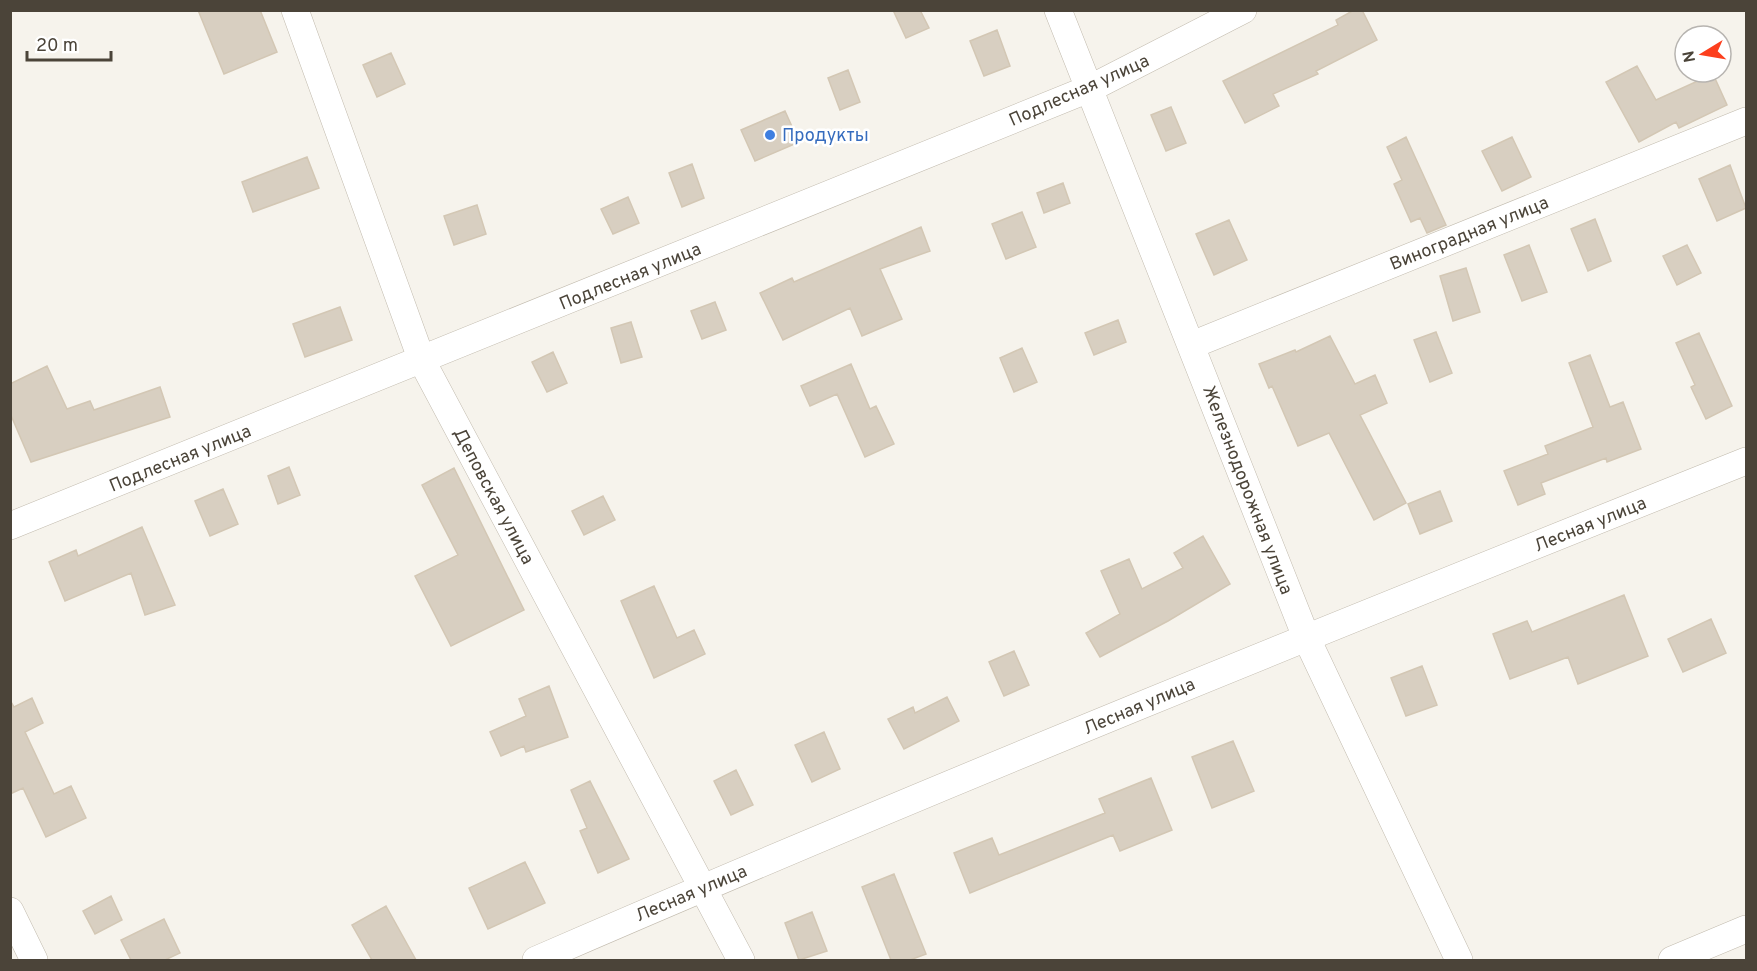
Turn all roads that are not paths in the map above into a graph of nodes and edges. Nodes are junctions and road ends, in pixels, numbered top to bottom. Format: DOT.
graph roads {
  1 [pos="295,10"];
  2 [pos="1058,10"];
  3 [pos="1243,10"];
  4 [pos="1091,88"];
  5 [pos="1746,121"];
  6 [pos="1192,345"];
  7 [pos="422,361"];
  8 [pos="1746,461"];
  9 [pos="10,526"];
  10 [pos="1306,637"];
  11 [pos="701,889"];
  12 [pos="10,911"];
  13 [pos="1746,929"];
  14 [pos="34,960"];
  15 [pos="536,960"];
  16 [pos="741,960"];
  17 [pos="1459,960"];
  18 [pos="1672,960"];
  1 -- 7 [label="street, Деповская улица"];
  2 -- 4 [label="street, Железнодорожная улица"];
  3 -- 4 [label="street, Подлесная улица"];
  4 -- 6 [label="street, Железнодорожная улица"];
  4 -- 7 [label="street, Подлесная улица"];
  5 -- 6 [label="street, Виноградная улица"];
  6 -- 10 [label="street, Железнодорожная улица"];
  7 -- 9 [label="street, Подлесная улица"];
  7 -- 11 [label="street, Деповская улица"];
  8 -- 10 [label="street, Лесная улица"];
  10 -- 11 [label="street, Лесная улица"];
  10 -- 17 [label="street, Железнодорожная улица"];
  11 -- 15 [label="street, Лесная улица"];
  11 -- 16 [label="street, Деповская улица"];
  12 -- 14 [label="street"];
  13 -- 18 [label="street"];
}
